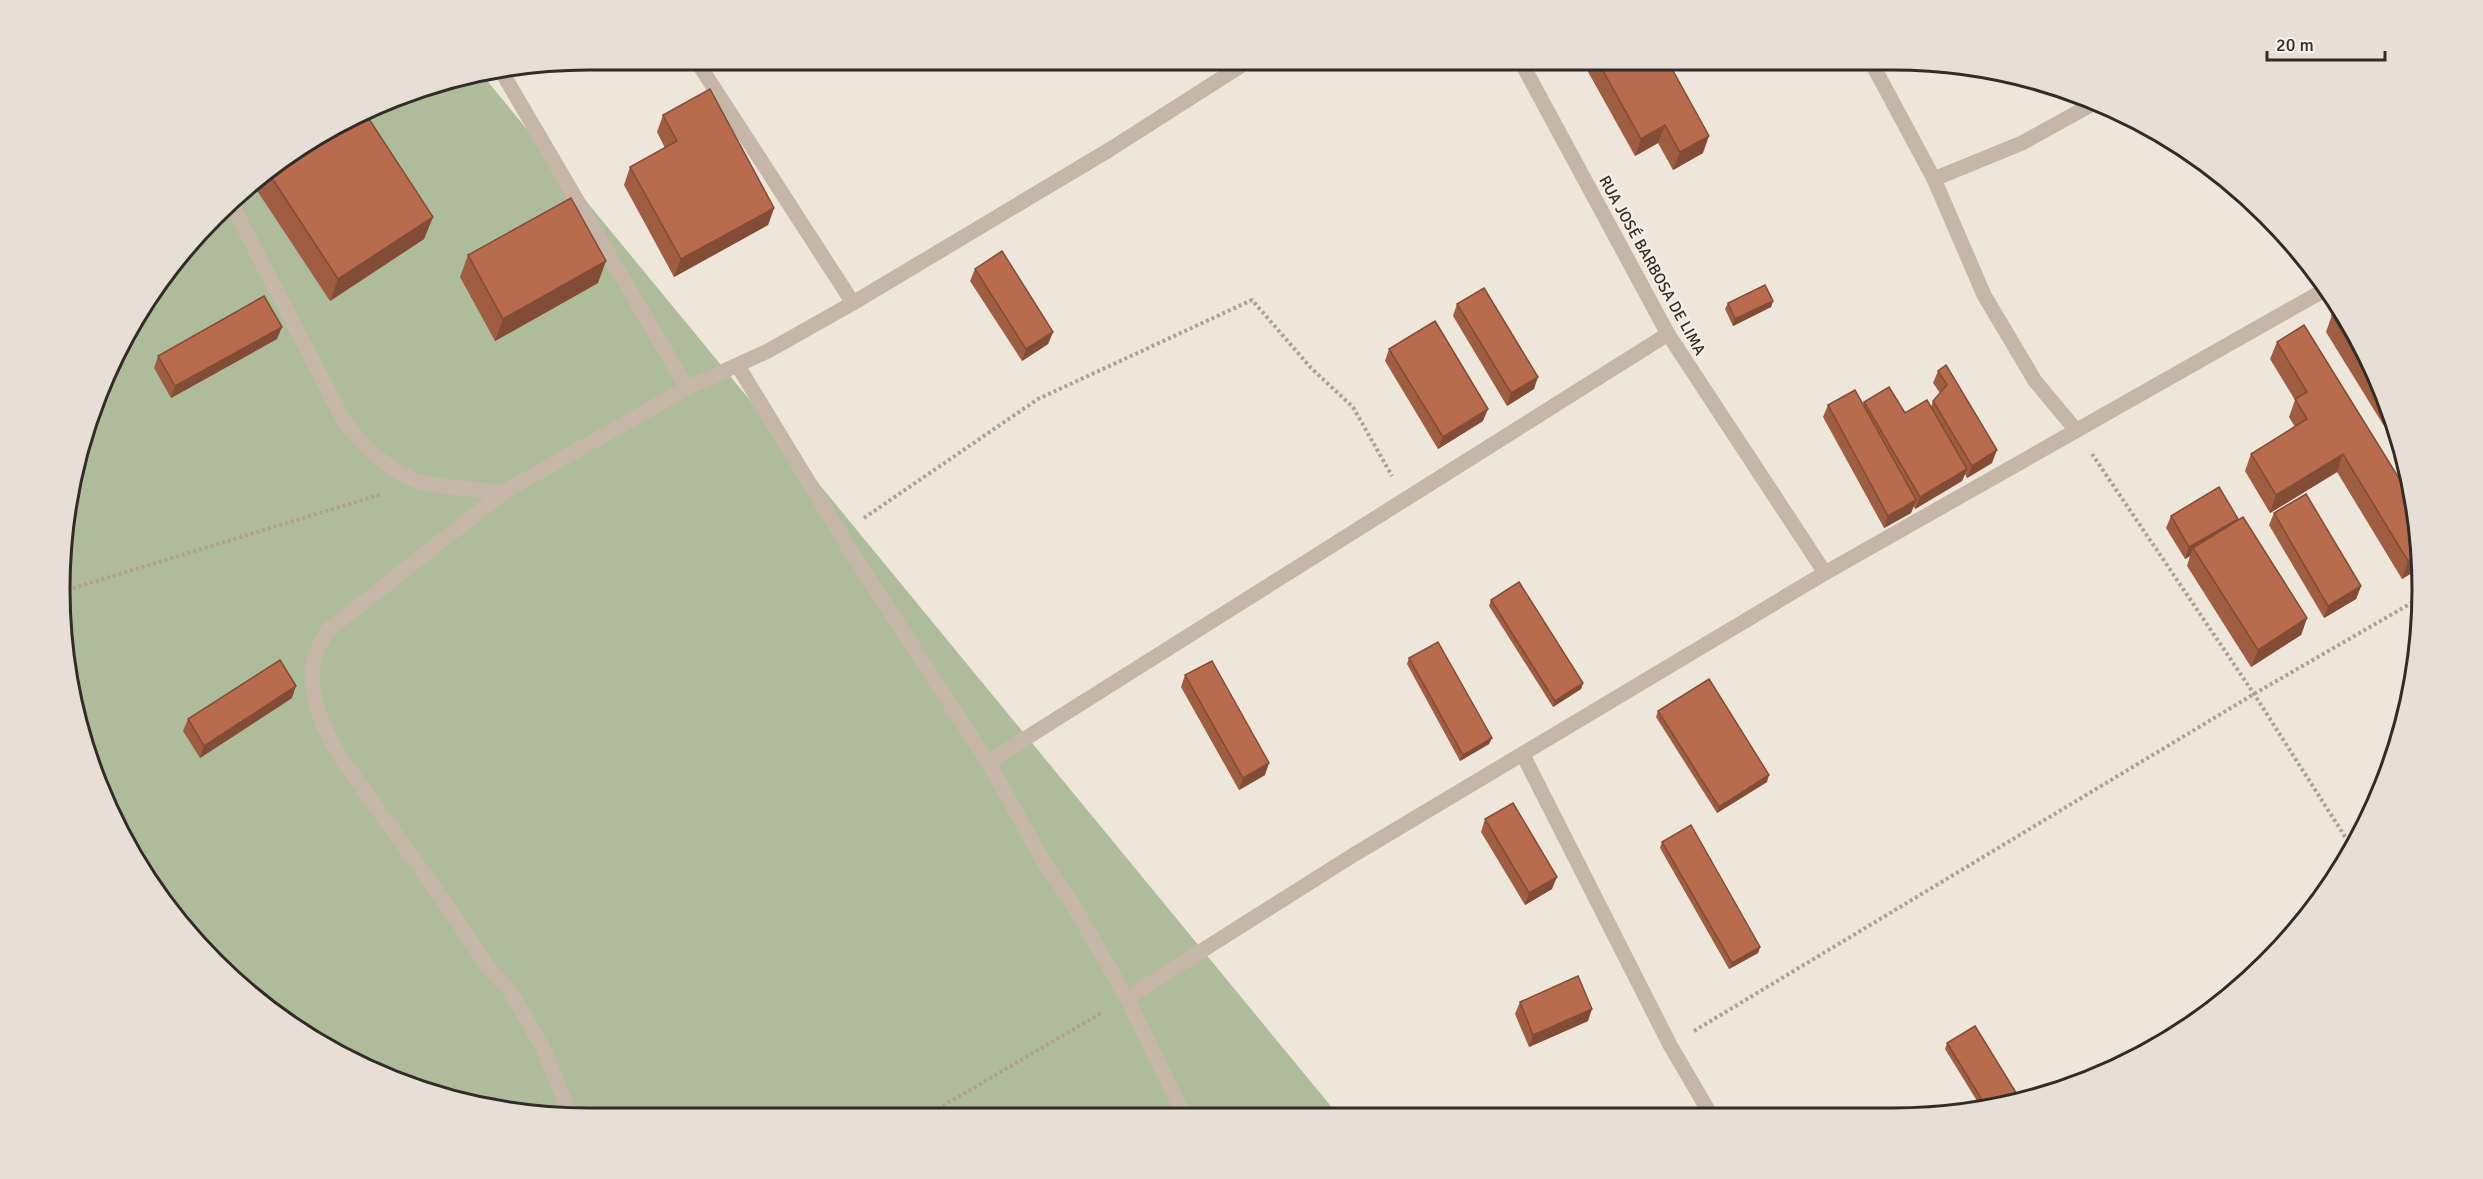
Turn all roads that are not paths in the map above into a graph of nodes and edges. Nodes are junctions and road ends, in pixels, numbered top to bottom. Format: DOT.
graph roads {
  1 [pos="702,70"];
  2 [pos="1234,70"];
  3 [pos="1525,70"];
  4 [pos="1875,70"];
  5 [pos="505,77"];
  6 [pos="2086,108"];
  7 [pos="1934,179"];
  8 [pos="235,211"];
  9 [pos="2319,293"];
  10 [pos="853,303"];
  11 [pos="1668,334"];
  12 [pos="738,366"];
  13 [pos="687,388"];
  14 [pos="2075,429"];
  15 [pos="504,492"];
  16 [pos="1825,573"];
  17 [pos="1523,755"];
  18 [pos="988,762"];
  19 [pos="1127,998"];
  20 [pos="567,1107"];
  21 [pos="1181,1108"];
  22 [pos="1707,1108"];
  1 -- 10 [label="street"];
  2 -- 10 [label="street"];
  3 -- 11 [label="street, RUA JOSÉ BARBOSA DE LIMA"];
  4 -- 7 [label="street"];
  5 -- 13 [label="street"];
  6 -- 7 [label="street"];
  7 -- 14 [label="street"];
  8 -- 15 [label="street"];
  9 -- 14 [label="street"];
  10 -- 12 [label="street"];
  11 -- 16 [label="street, RUA JOSÉ BARBOSA DE LIMA"];
  11 -- 18 [label="street"];
  12 -- 13 [label="street"];
  12 -- 18 [label="street"];
  13 -- 15 [label="street"];
  14 -- 16 [label="street"];
  15 -- 20 [label="street"];
  16 -- 17 [label="street"];
  17 -- 19 [label="street"];
  17 -- 22 [label="street"];
  18 -- 19 [label="street"];
  19 -- 21 [label="street"];
}
